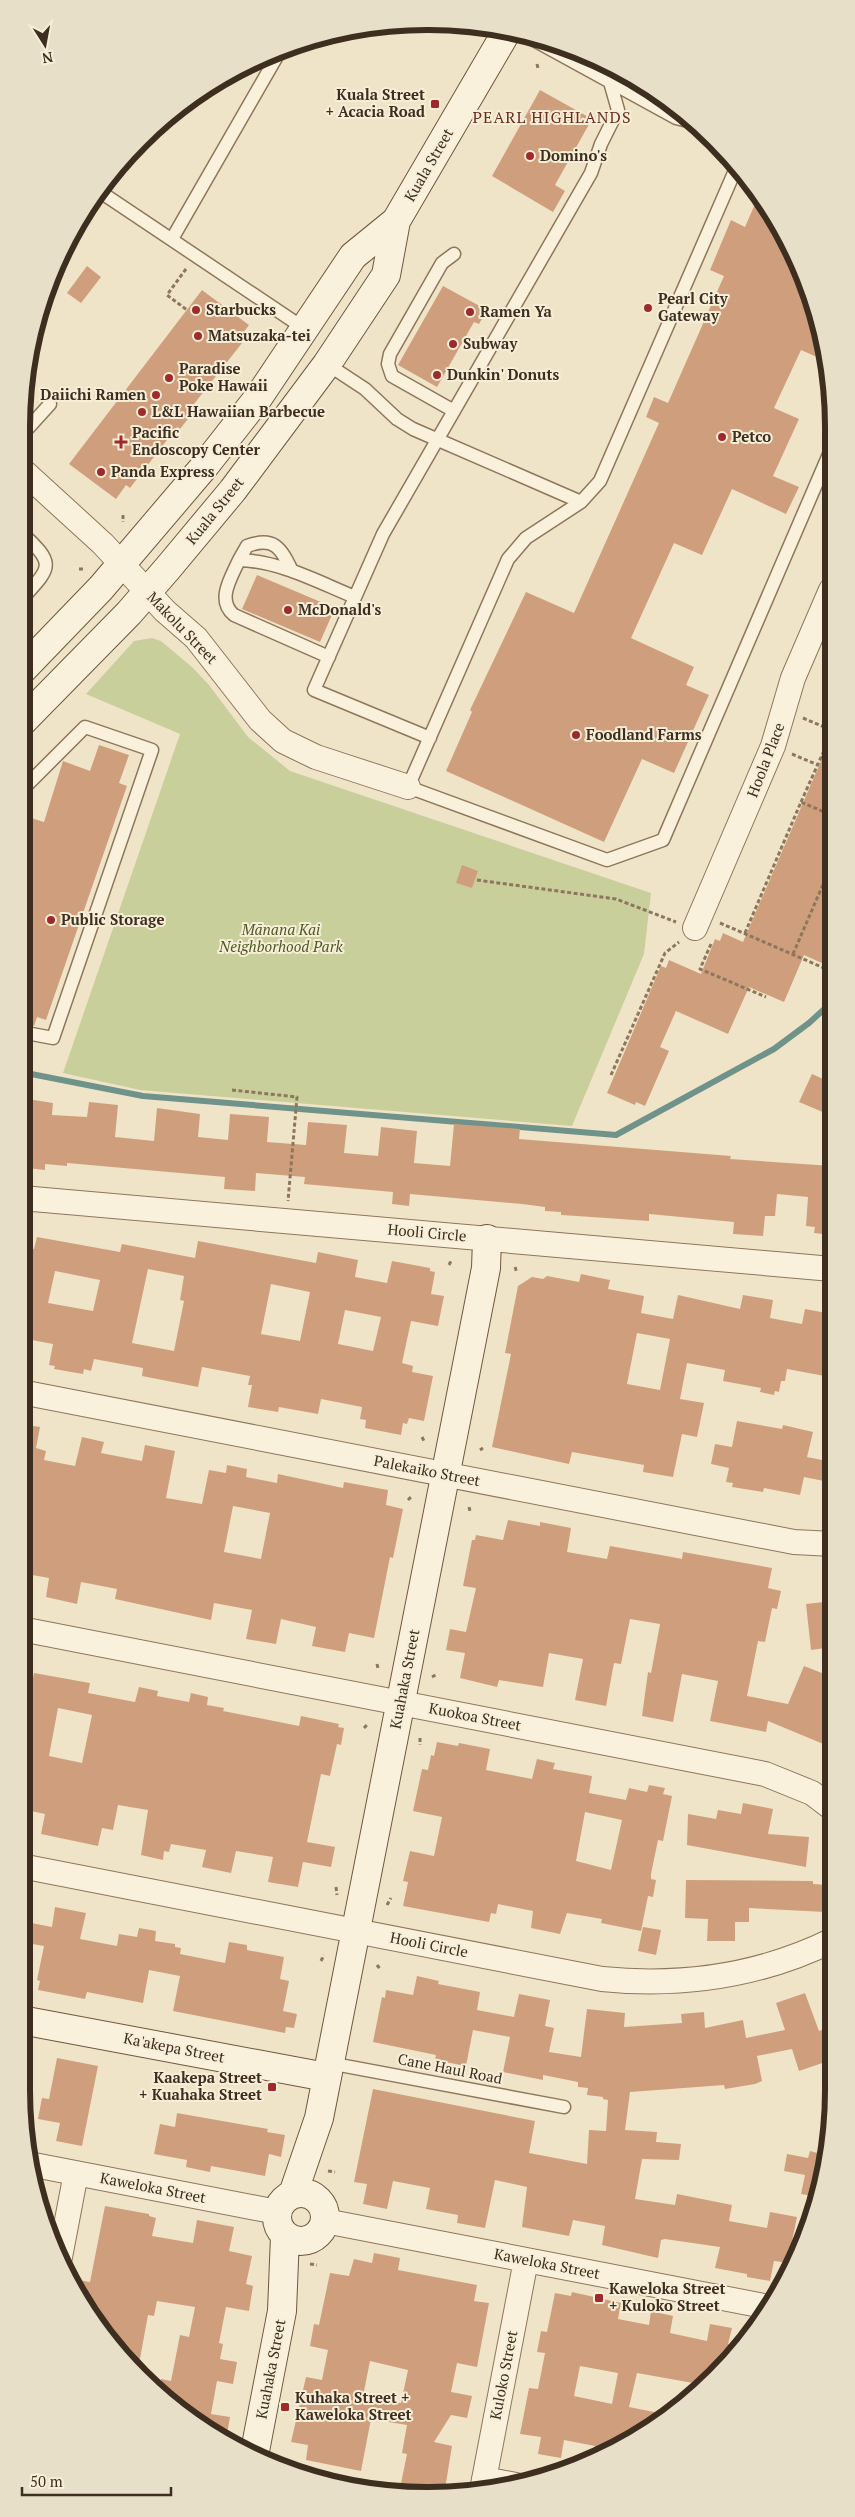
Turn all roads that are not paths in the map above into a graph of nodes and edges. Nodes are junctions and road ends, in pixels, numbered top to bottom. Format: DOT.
graph roads {
  1 [pos="503,38"];
  2 [pos="552,50"];
  3 [pos="275,60"];
  4 [pos="610,82"];
  5 [pos="677,118"];
  6 [pos="733,174"];
  7 [pos="106,195"];
  8 [pos="396,221"];
  9 [pos="172,240"];
  10 [pos="454,254"];
  11 [pos="305,329"];
  12 [pos="327,364"];
  13 [pos="50,404"];
  14 [pos="454,411"];
  15 [pos="30,426"];
  16 [pos="438,439"];
  17 [pos="825,464"];
  18 [pos="30,477"];
  19 [pos="581,502"];
  20 [pos="30,541"];
  21 [pos="239,560"];
  22 [pos="122,564"];
  23 [pos="292,570"];
  24 [pos="30,591"];
  25 [pos="147,592"];
  26 [pos="355,597"];
  27 [pos="825,604"];
  28 [pos="329,657"];
  29 [pos="30,661"];
  30 [pos="30,715"];
  31 [pos="430,738"];
  32 [pos="30,782"];
  33 [pos="408,787"];
  34 [pos="705,928"];
  35 [pos="30,1034"];
  36 [pos="30,1200"];
  37 [pos="487,1239"];
  38 [pos="825,1268"];
  39 [pos="30,1394"];
  40 [pos="445,1474"];
  41 [pos="825,1544"];
  42 [pos="30,1631"];
  43 [pos="401,1703"];
  44 [pos="825,1803"];
  45 [pos="30,1868"];
  46 [pos="356,1931"];
  47 [pos="825,1944"];
  48 [pos="30,2021"];
  49 [pos="328,2070"];
  50 [pos="564,2107"];
  51 [pos="38,2166"];
  52 [pos="76,2173"];
  53 [pos="304,2229"];
  54 [pos="62,2246"];
  55 [pos="526,2260"];
  56 [pos="761,2305"];
  57 [pos="256,2448"];
  58 [pos="483,2483"];
  1 -- 8 [label="street, Kuala Street"];
  2 -- 4 [label="lane"];
  3 -- 9 [label="lane"];
  4 -- 5 [label="lane"];
  4 -- 14 [label="lane"];
  6 -- 19 [label="lane"];
  7 -- 9 [label="lane"];
  8 -- 11 [label="street, Kuala Street"];
  8 -- 12 [label="street, Kuala Street"];
  9 -- 11 [label="lane"];
  10 -- 14 [label="lane"];
  11 -- 22 [label="street, Kuala Street"];
  12 -- 16 [label="lane"];
  12 -- 25 [label="street, Kuala Street"];
  13 -- 15 [label="lane"];
  14 -- 16 [label="lane"];
  16 -- 19 [label="lane"];
  16 -- 26 [label="lane"];
  17 -- 33 [label="lane"];
  18 -- 22 [label="street, Makolu Street"];
  19 -- 31 [label="lane"];
  20 -- 24 [label="lane"];
  21 -- 23 [label="lane"];
  21 -- 23 [label="lane"];
  21 -- 28 [label="lane"];
  22 -- 25 [label="street, Makolu Street"];
  22 -- 29 [label="street, Kuala Street"];
  23 -- 26 [label="lane"];
  25 -- 30 [label="street, Kuala Street"];
  25 -- 33 [label="street, Makolu Street"];
  26 -- 28 [label="lane"];
  27 -- 34 [label="street, Hoola Place"];
  28 -- 31 [label="lane"];
  31 -- 33 [label="lane"];
  32 -- 35 [label="lane"];
  36 -- 37 [label="street, Hooli Circle"];
  37 -- 38 [label="street, Hooli Circle"];
  37 -- 40 [label="street, Kuahaka Street"];
  39 -- 40 [label="street, Palekaiko Street"];
  40 -- 41 [label="street, Palekaiko Street"];
  40 -- 43 [label="street, Kuahaka Street"];
  42 -- 43 [label="street, Kuokoa Street"];
  43 -- 44 [label="street, Kuokoa Street"];
  43 -- 46 [label="street, Kuahaka Street"];
  45 -- 46 [label="street, Hooli Circle"];
  46 -- 47 [label="street, Hooli Circle"];
  46 -- 49 [label="street, Kuahaka Street"];
  48 -- 49 [label="street, Ka'akepa Street"];
  49 -- 50 [label="lane, Cane Haul Road"];
  49 -- 53 [label="street, Kuahaka Street"];
  51 -- 52 [label="street, Kaweloka Street"];
  52 -- 53 [label="street, Kaweloka Street"];
  52 -- 54 [label="street"];
  53 -- 55 [label="street, Kaweloka Street"];
  53 -- 57 [label="street, Kuahaka Street"];
  55 -- 56 [label="street, Kaweloka Street"];
  55 -- 58 [label="street, Kuloko Street"];
}
